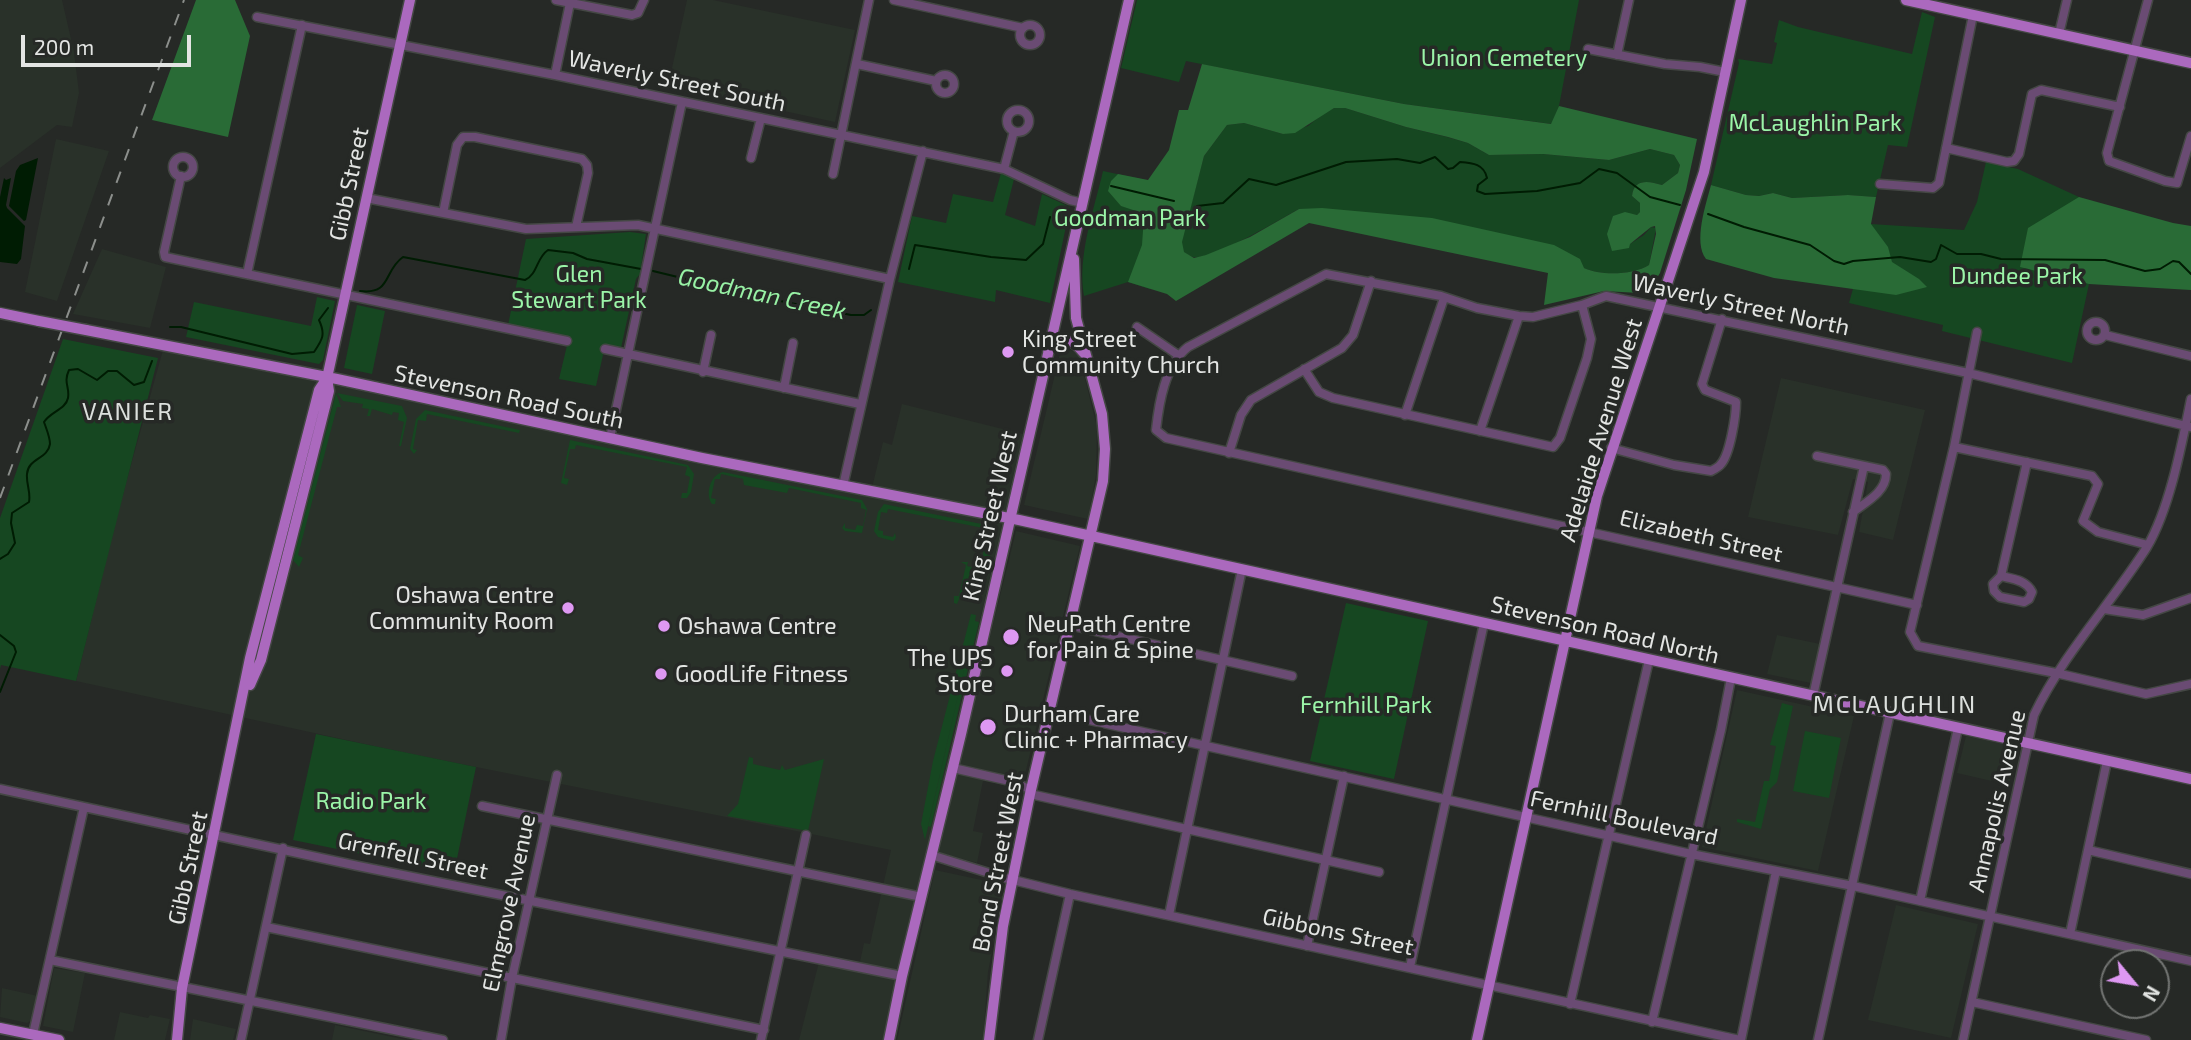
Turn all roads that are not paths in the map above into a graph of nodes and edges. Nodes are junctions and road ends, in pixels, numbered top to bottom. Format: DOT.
graph roads {
  1 [pos="410,0"];
  2 [pos="556,0"];
  3 [pos="644,0"];
  4 [pos="870,0"];
  5 [pos="894,0"];
  6 [pos="1129,0"];
  7 [pos="1629,0"];
  8 [pos="1741,0"];
  9 [pos="1906,0"];
  10 [pos="2067,0"];
  11 [pos="2148,0"];
  12 [pos="570,3"];
  13 [pos="1973,15"];
  14 [pos="257,17"];
  15 [pos="302,25"];
  16 [pos="1023,28"];
  17 [pos="2059,34"];
  18 [pos="400,45"];
  19 [pos="1588,49"];
  20 [pos="2134,51"];
  21 [pos="1617,55"];
  22 [pos="2191,63"];
  23 [pos="857,64"];
  24 [pos="1725,72"];
  25 [pos="555,75"];
  26 [pos="936,81"];
  27 [pos="682,102"];
  28 [pos="2120,107"];
  29 [pos="761,118"];
  30 [pos="1014,131"];
  31 [pos="842,134"];
  32 [pos="2191,136"];
  33 [pos="1946,148"];
  34 [pos="923,150"];
  35 [pos="751,158"];
  36 [pos="1004,169"];
  37 [pos="833,174"];
  38 [pos="181,176"];
  39 [pos="1880,184"];
  40 [pos="366,198"];
  41 [pos="1083,203"];
  42 [pos="443,213"];
  43 [pos="576,228"];
  44 [pos="654,228"];
  45 [pos="1074,240"];
  46 [pos="247,274"];
  47 [pos="890,279"];
  48 [pos="1371,281"];
  49 [pos="344,296"];
  50 [pos="1444,298"];
  51 [pos="1583,306"];
  52 [pos="1659,306"];
  53 [pos="0,313"];
  54 [pos="1519,316"];
  55 [pos="1722,319"];
  56 [pos="1137,327"];
  57 [pos="1977,332"];
  58 [pos="711,335"];
  59 [pos="2105,335"];
  60 [pos="567,341"];
  61 [pos="793,343"];
  62 [pos="605,349"];
  63 [pos="1047,351"];
  64 [pos="629,354"];
  65 [pos="1178,355"];
  66 [pos="2191,356"];
  67 [pos="1087,357"];
  68 [pos="1304,369"];
  69 [pos="703,372"];
  70 [pos="1968,373"];
  71 [pos="327,377"];
  72 [pos="784,388"];
  73 [pos="2191,399"];
  74 [pos="860,404"];
  75 [pos="1405,415"];
  76 [pos="2188,426"];
  77 [pos="1480,431"];
  78 [pos="610,438"];
  79 [pos="1954,447"];
  80 [pos="1611,448"];
  81 [pos="1229,453"];
  82 [pos="1818,456"];
  83 [pos="2027,462"];
  84 [pos="1864,466"];
  85 [pos="843,486"];
  86 [pos="1853,512"];
  87 [pos="1010,518"];
  88 [pos="1589,530"];
  89 [pos="1091,536"];
  90 [pos="2148,545"];
  91 [pos="1242,569"];
  92 [pos="2001,576"];
  93 [pos="1838,588"];
  94 [pos="2191,598"];
  95 [pos="1917,605"];
  96 [pos="2104,609"];
  97 [pos="1484,623"];
  98 [pos="1069,625"];
  99 [pos="1564,640"];
  100 [pos="1224,659"];
  101 [pos="1649,660"];
  102 [pos="2056,673"];
  103 [pos="1292,676"];
  104 [pos="1731,678"];
  105 [pos="2191,684"];
  106 [pos="1813,696"];
  107 [pos="1049,711"];
  108 [pos="1890,713"];
  109 [pos="1958,728"];
  110 [pos="2026,743"];
  111 [pos="1205,744"];
  112 [pos="2107,761"];
  113 [pos="953,768"];
  114 [pos="557,775"];
  115 [pos="1343,776"];
  116 [pos="2191,779"];
  117 [pos="0,789"];
  118 [pos="1031,792"];
  119 [pos="1448,799"];
  120 [pos="482,806"];
  121 [pos="84,807"];
  122 [pos="1527,817"];
  123 [pos="547,819"];
  124 [pos="1187,828"];
  125 [pos="214,834"];
  126 [pos="806,835"];
  127 [pos="1608,835"];
  128 [pos="282,848"];
  129 [pos="2088,850"];
  130 [pos="1691,853"];
  131 [pos="930,855"];
  132 [pos="1326,860"];
  133 [pos="799,870"];
  134 [pos="1776,871"];
  135 [pos="1379,872"];
  136 [pos="2191,874"];
  137 [pos="1013,880"];
  138 [pos="1853,886"];
  139 [pos="1070,894"];
  140 [pos="922,897"];
  141 [pos="530,900"];
  142 [pos="1920,901"];
  143 [pos="1169,915"];
  144 [pos="1991,916"];
  145 [pos="266,926"];
  146 [pos="2070,934"];
  147 [pos="1307,946"];
  148 [pos="781,952"];
  149 [pos="50,960"];
  150 [pos="2191,961"];
  151 [pos="1410,967"];
  152 [pos="902,975"];
  153 [pos="512,978"];
  154 [pos="1490,985"];
  155 [pos="181,988"];
  156 [pos="249,1001"];
  157 [pos="1972,1002"];
  158 [pos="1570,1004"];
  159 [pos="1651,1022"];
  160 [pos="0,1028"];
  161 [pos="764,1030"];
  162 [pos="33,1034"];
  163 [pos="59,1040"];
  164 [pos="177,1040"];
  165 [pos="241,1040"];
  166 [pos="443,1040"];
  167 [pos="501,1040"];
  168 [pos="761,1040"];
  169 [pos="889,1040"];
  170 [pos="989,1040"];
  171 [pos="1038,1040"];
  172 [pos="1477,1040"];
  173 [pos="1740,1040"];
  174 [pos="1818,1040"];
  175 [pos="1963,1040"];
  176 [pos="2146,1040"];
  1 -- 18 [label="main road, Gibb Street"];
  2 -- 12 [label="street"];
  3 -- 12 [label="street"];
  4 -- 23 [label="street"];
  5 -- 16 [label="street"];
  6 -- 41 [label="main road, King Street West"];
  7 -- 21 [label="street"];
  8 -- 24 [label="main road, Adelaide Avenue West"];
  9 -- 13 [label="main road"];
  10 -- 17 [label="street"];
  11 -- 20 [label="street"];
  12 -- 25 [label="street"];
  13 -- 17 [label="main road"];
  13 -- 33 [label="street"];
  14 -- 15 [label="street, Waverly Street South"];
  15 -- 18 [label="street, Waverly Street South"];
  15 -- 46 [label="street"];
  17 -- 20 [label="main road"];
  18 -- 25 [label="street, Waverly Street South"];
  18 -- 40 [label="main road, Gibb Street"];
  19 -- 21 [label="street"];
  20 -- 22 [label="main road"];
  20 -- 28 [label="street"];
  21 -- 24 [label="street"];
  23 -- 26 [label="street"];
  23 -- 31 [label="street"];
  24 -- 52 [label="main road, Adelaide Avenue West"];
  25 -- 27 [label="street, Waverly Street South"];
  27 -- 29 [label="street, Waverly Street South"];
  27 -- 44 [label="street"];
  28 -- 32 [label="street"];
  28 -- 33 [label="street"];
  29 -- 31 [label="street, Waverly Street South"];
  29 -- 35 [label="street"];
  30 -- 36 [label="street"];
  31 -- 34 [label="street, Waverly Street South"];
  31 -- 37 [label="street"];
  33 -- 39 [label="street"];
  34 -- 36 [label="street, Waverly Street South"];
  34 -- 47 [label="street"];
  36 -- 41 [label="street, Waverly Street South"];
  38 -- 46 [label="street"];
  40 -- 42 [label="street"];
  40 -- 49 [label="main road, Gibb Street"];
  41 -- 45 [label="main road, King Street West"];
  42 -- 43 [label="street"];
  42 -- 43 [label="street"];
  43 -- 44 [label="street"];
  44 -- 47 [label="street"];
  44 -- 64 [label="street"];
  45 -- 63 [label="main road, King Street West"];
  45 -- 67 [label="main road, Bond Street West"];
  46 -- 49 [label="street"];
  47 -- 74 [label="street"];
  48 -- 50 [label="street, Waverly Street North"];
  48 -- 65 [label="street, Waverly Street North"];
  48 -- 68 [label="street"];
  49 -- 60 [label="street"];
  49 -- 71 [label="main road, Gibb Street"];
  50 -- 54 [label="street, Waverly Street North"];
  50 -- 75 [label="street"];
  51 -- 52 [label="street, Waverly Street North"];
  51 -- 54 [label="street, Waverly Street North"];
  51 -- 77 [label="street"];
  52 -- 55 [label="street, Waverly Street North"];
  52 -- 80 [label="main road, Adelaide Avenue West"];
  53 -- 71 [label="main road, Stevenson Road South, bridge"];
  54 -- 77 [label="street"];
  55 -- 70 [label="street, Waverly Street North"];
  55 -- 80 [label="street"];
  56 -- 65 [label="street"];
  57 -- 70 [label="street"];
  58 -- 69 [label="street"];
  59 -- 66 [label="street"];
  61 -- 72 [label="street"];
  62 -- 64 [label="street"];
  63 -- 67 [label="main road"];
  63 -- 87 [label="main road, King Street West"];
  64 -- 69 [label="street"];
  64 -- 78 [label="street"];
  65 -- 81 [label="street, Elizabeth Street"];
  67 -- 89 [label="main road, Bond Street West"];
  68 -- 75 [label="street"];
  68 -- 81 [label="street"];
  69 -- 72 [label="street"];
  70 -- 76 [label="street, Waverly Street North"];
  70 -- 79 [label="street"];
  71 -- 78 [label="main road, Stevenson Road South"];
  71 -- 125 [label="main road, Gibb Street"];
  72 -- 74 [label="street"];
  73 -- 76 [label="street, Annapolis Avenue"];
  74 -- 85 [label="street"];
  75 -- 77 [label="street"];
  76 -- 90 [label="street, Annapolis Avenue"];
  78 -- 85 [label="main road, Stevenson Road South"];
  79 -- 83 [label="street"];
  79 -- 95 [label="street"];
  80 -- 88 [label="main road, Adelaide Avenue West"];
  81 -- 88 [label="street, Elizabeth Street"];
  82 -- 84 [label="street"];
  83 -- 90 [label="street"];
  83 -- 92 [label="street"];
  84 -- 86 [label="street"];
  84 -- 86 [label="street"];
  85 -- 87 [label="main road, Stevenson Road South"];
  86 -- 93 [label="street"];
  87 -- 89 [label="main road, Stevenson Road North"];
  87 -- 113 [label="main road, King Street West"];
  88 -- 93 [label="street, Elizabeth Street"];
  88 -- 99 [label="main road, Adelaide Avenue West"];
  89 -- 91 [label="main road, Stevenson Road North"];
  89 -- 98 [label="main road, Bond Street West"];
  90 -- 96 [label="street, Annapolis Avenue"];
  91 -- 97 [label="main road, Stevenson Road North"];
  91 -- 100 [label="street"];
  92 -- 92 [label="street"];
  93 -- 95 [label="street, Elizabeth Street"];
  93 -- 106 [label="street"];
  94 -- 96 [label="street"];
  95 -- 102 [label="street"];
  96 -- 102 [label="street, Annapolis Avenue"];
  97 -- 99 [label="main road, Stevenson Road North"];
  97 -- 119 [label="street"];
  98 -- 100 [label="street"];
  98 -- 107 [label="main road, Bond Street West"];
  99 -- 101 [label="main road, Stevenson Road North"];
  99 -- 122 [label="main road, Adelaide Avenue West"];
  100 -- 103 [label="street"];
  100 -- 111 [label="street"];
  101 -- 104 [label="main road, Stevenson Road North"];
  101 -- 127 [label="street"];
  102 -- 105 [label="street"];
  102 -- 110 [label="street, Annapolis Avenue"];
  104 -- 106 [label="main road, Stevenson Road North"];
  104 -- 130 [label="street"];
  106 -- 108 [label="main road, Stevenson Road North"];
  107 -- 111 [label="street, Fernhill Boulevard"];
  107 -- 118 [label="main road, Bond Street West"];
  108 -- 109 [label="main road, Stevenson Road North"];
  108 -- 138 [label="street"];
  109 -- 110 [label="main road, Stevenson Road North"];
  109 -- 142 [label="street"];
  110 -- 112 [label="main road, Stevenson Road North"];
  110 -- 144 [label="street, Annapolis Avenue"];
  111 -- 115 [label="street, Fernhill Boulevard"];
  111 -- 124 [label="street"];
  112 -- 116 [label="main road, Stevenson Road North"];
  112 -- 129 [label="street"];
  113 -- 118 [label="street"];
  113 -- 131 [label="main road, King Street West"];
  114 -- 123 [label="street, Elmgrove Avenue"];
  115 -- 119 [label="street, Fernhill Boulevard"];
  115 -- 132 [label="street"];
  117 -- 121 [label="street, Grenfell Street"];
  118 -- 124 [label="street"];
  118 -- 137 [label="main road, Bond Street West"];
  119 -- 122 [label="street, Fernhill Boulevard"];
  119 -- 151 [label="street"];
  120 -- 123 [label="street"];
  121 -- 125 [label="street, Grenfell Street"];
  121 -- 149 [label="street"];
  122 -- 127 [label="street, Fernhill Boulevard"];
  122 -- 154 [label="main road, Adelaide Avenue West"];
  123 -- 133 [label="street"];
  123 -- 141 [label="street, Elmgrove Avenue"];
  124 -- 132 [label="street"];
  124 -- 143 [label="street"];
  125 -- 128 [label="street, Grenfell Street"];
  125 -- 155 [label="main road, Gibb Street"];
  126 -- 133 [label="street"];
  127 -- 130 [label="street, Fernhill Boulevard"];
  127 -- 158 [label="street"];
  128 -- 141 [label="street, Grenfell Street"];
  128 -- 145 [label="street"];
  129 -- 136 [label="street"];
  129 -- 146 [label="street"];
  130 -- 134 [label="street, Fernhill Boulevard"];
  130 -- 159 [label="street"];
  131 -- 137 [label="street, Gibbons Street"];
  131 -- 140 [label="main road, King Street West"];
  132 -- 135 [label="street"];
  132 -- 147 [label="street"];
  133 -- 140 [label="street"];
  133 -- 148 [label="street"];
  134 -- 138 [label="street, Fernhill Boulevard"];
  134 -- 173 [label="street"];
  137 -- 139 [label="street, Gibbons Street"];
  137 -- 170 [label="main road, Bond Street West"];
  138 -- 142 [label="street, Fernhill Boulevard"];
  138 -- 174 [label="street"];
  139 -- 143 [label="street, Gibbons Street"];
  139 -- 171 [label="street"];
  140 -- 152 [label="main road, King Street West"];
  141 -- 148 [label="street, Grenfell Street"];
  141 -- 153 [label="street, Elmgrove Avenue"];
  142 -- 144 [label="street, Fernhill Boulevard"];
  143 -- 147 [label="street, Gibbons Street"];
  144 -- 146 [label="street, Fernhill Boulevard"];
  144 -- 157 [label="street, Annapolis Avenue"];
  145 -- 153 [label="street"];
  145 -- 156 [label="street"];
  146 -- 150 [label="street, Fernhill Boulevard"];
  147 -- 151 [label="street, Gibbons Street"];
  148 -- 152 [label="street, Grenfell Street"];
  148 -- 161 [label="street"];
  149 -- 155 [label="street"];
  149 -- 162 [label="street"];
  151 -- 154 [label="street, Gibbons Street"];
  152 -- 169 [label="main road, King Street West"];
  153 -- 161 [label="street"];
  153 -- 167 [label="street, Elmgrove Avenue"];
  154 -- 158 [label="street, Gibbons Street"];
  154 -- 172 [label="main road, Adelaide Avenue West"];
  155 -- 156 [label="street"];
  155 -- 164 [label="main road, Gibb Street"];
  156 -- 165 [label="street"];
  156 -- 166 [label="street"];
  157 -- 175 [label="street, Annapolis Avenue"];
  157 -- 176 [label="street"];
  158 -- 159 [label="street, Gibbons Street"];
  159 -- 173 [label="street, Gibbons Street"];
  160 -- 162 [label="main road"];
  161 -- 168 [label="street"];
  162 -- 163 [label="main road"];
}
